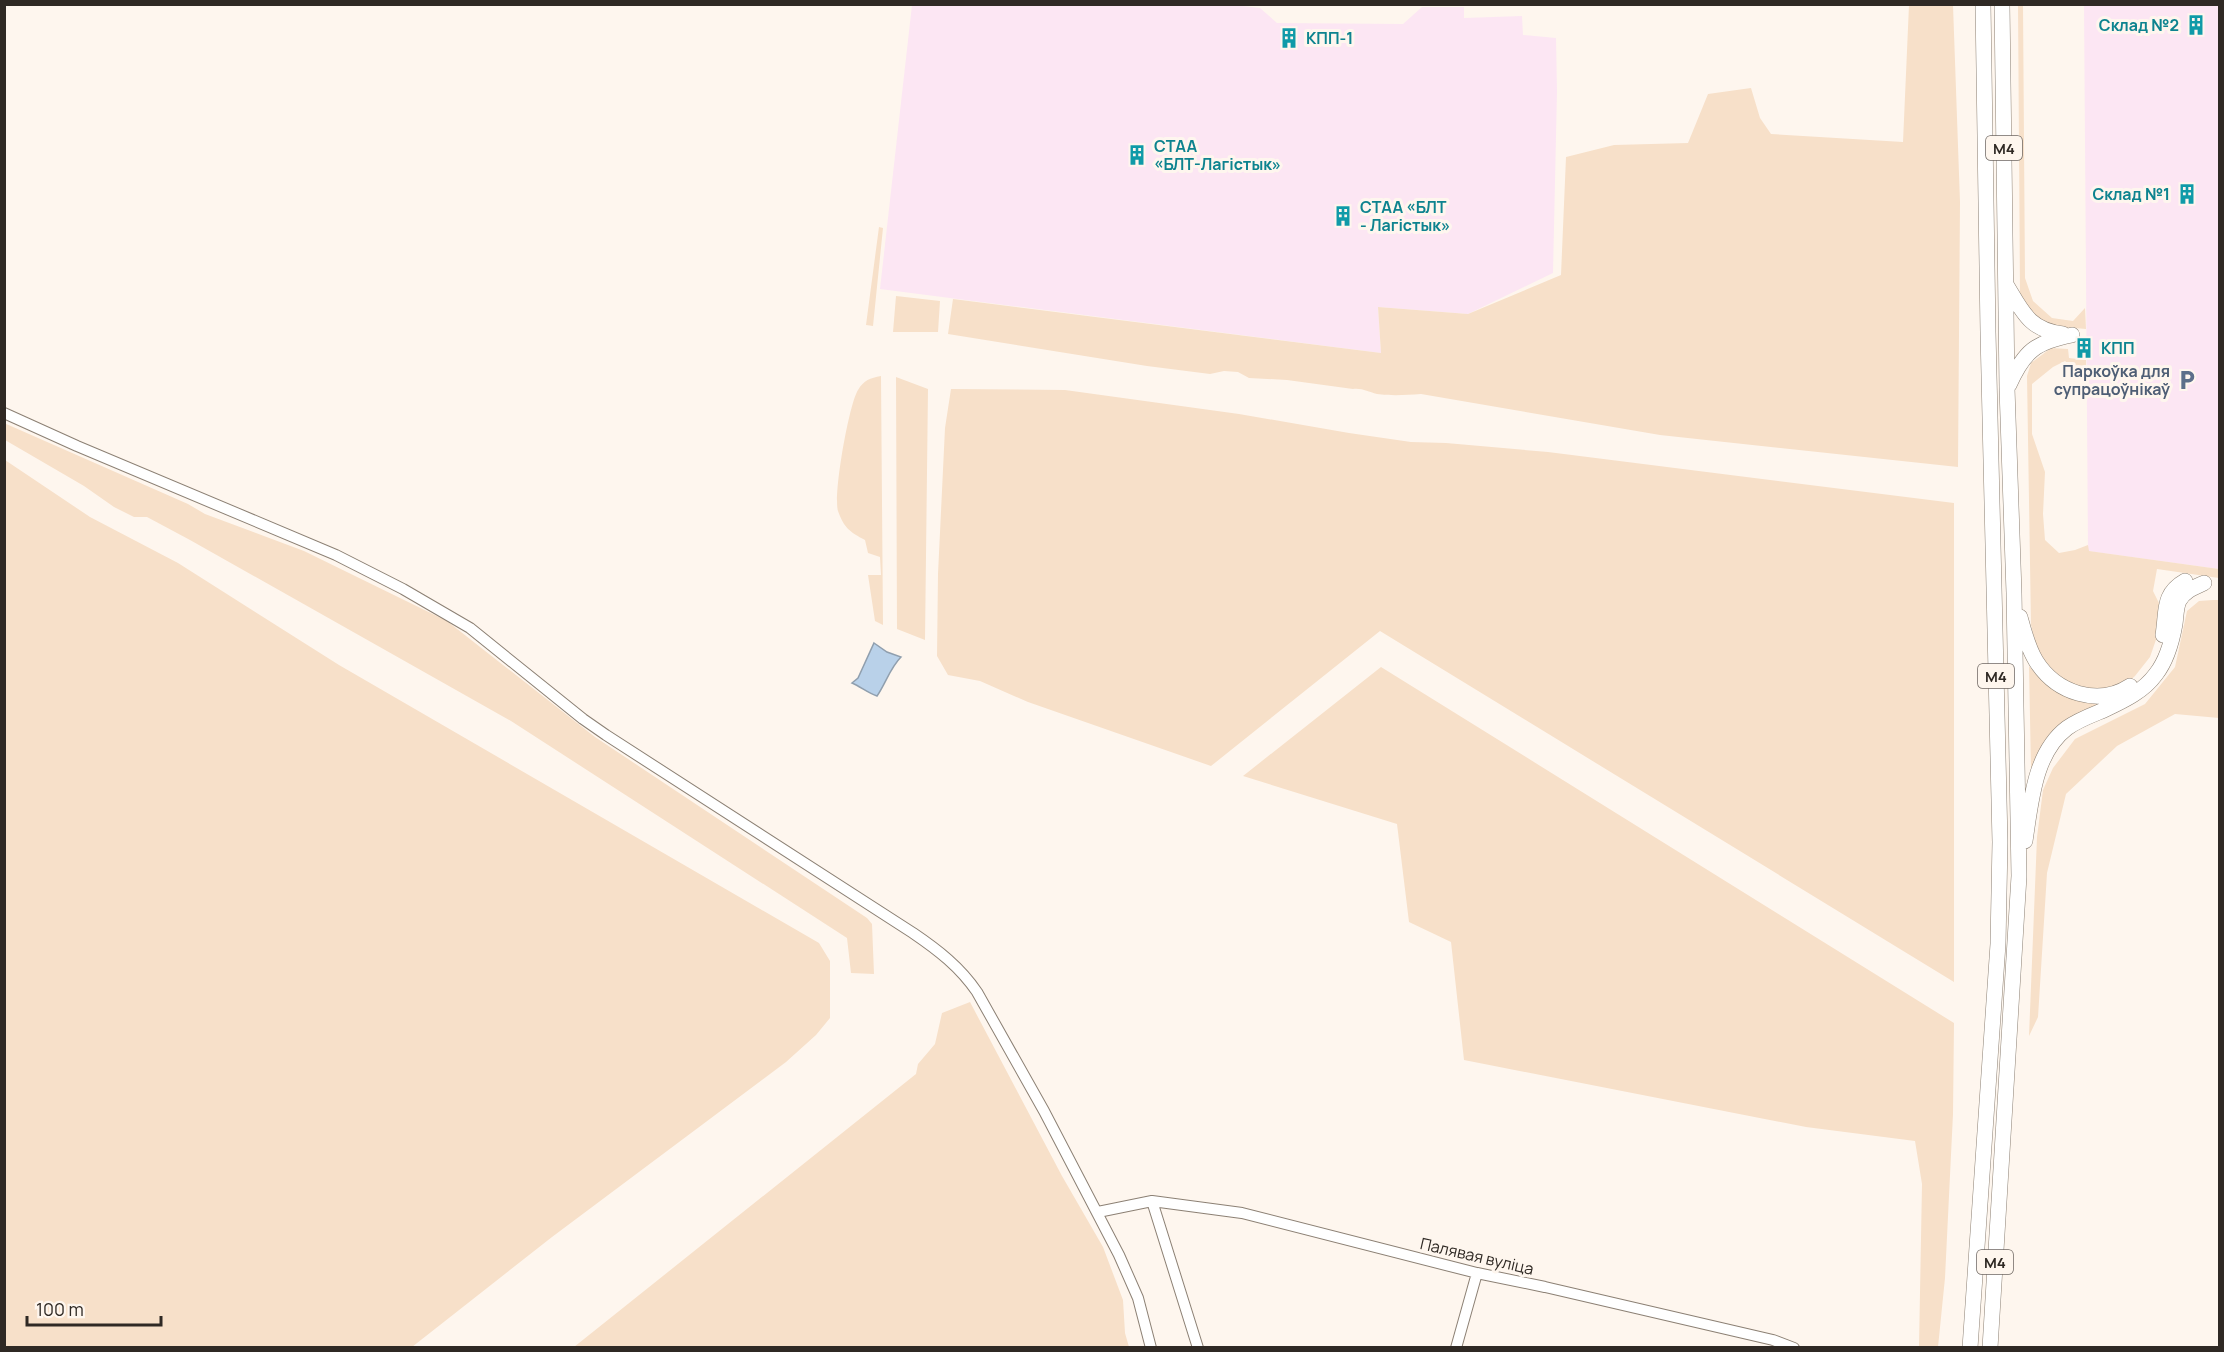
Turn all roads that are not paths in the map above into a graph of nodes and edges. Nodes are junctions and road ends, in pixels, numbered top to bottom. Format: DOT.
graph roads {
  1 [pos="1983,4"];
  2 [pos="2002,4"];
  3 [pos="2006,285"];
  4 [pos="2007,388"];
  5 [pos="4,413"];
  6 [pos="2185,581"];
  7 [pos="2205,583"];
  8 [pos="2014,592"];
  9 [pos="2019,876"];
  10 [pos="1152,1202"];
  11 [pos="1098,1212"];
  12 [pos="1477,1273"];
  13 [pos="1151,1347"];
  14 [pos="1198,1347"];
  15 [pos="1456,1347"];
  16 [pos="1794,1347"];
  17 [pos="1970,1347"];
  18 [pos="1990,1347"];
  1 -- 17 [label="highway, М4"];
  2 -- 3 [label="highway, М4"];
  3 -- 4 [label="highway, М4"];
  3 -- 4 [label="highway"];
  4 -- 8 [label="highway, М4"];
  5 -- 11 [label="street"];
  6 -- 8 [label="highway"];
  7 -- 9 [label="highway"];
  8 -- 9 [label="highway, М4"];
  9 -- 18 [label="highway, М4"];
  10 -- 11 [label="street, Палявая вуліца"];
  10 -- 12 [label="street, Палявая вуліца"];
  10 -- 14 [label="street"];
  11 -- 13 [label="street"];
  12 -- 15 [label="street"];
  12 -- 16 [label="street, Палявая вуліца"];
}
